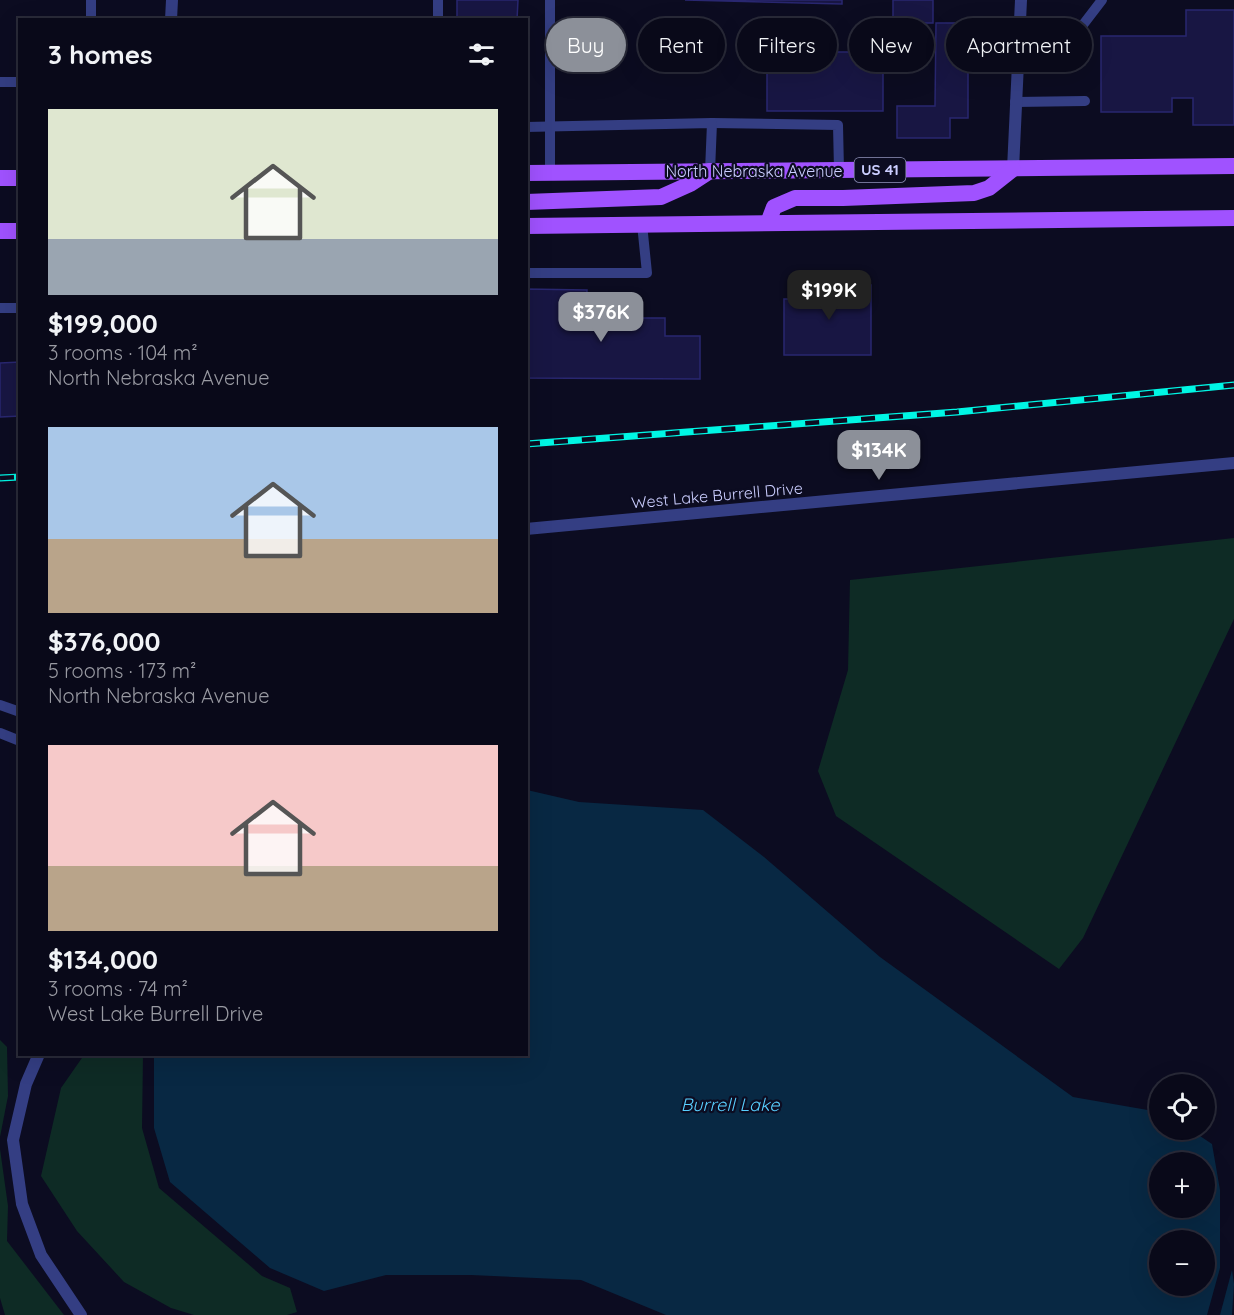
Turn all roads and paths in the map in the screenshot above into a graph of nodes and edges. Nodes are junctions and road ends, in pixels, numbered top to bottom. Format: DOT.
graph roads {
  1 [pos="91,0"];
  2 [pos="172,0"];
  3 [pos="438,0"];
  4 [pos="550,0"];
  5 [pos="1021,0"];
  6 [pos="1102,0"];
  7 [pos="90,18"];
  8 [pos="171,18"];
  9 [pos="438,18"];
  10 [pos="1020,18"];
  11 [pos="1088,18"];
  12 [pos="1017,72"];
  13 [pos="0,82"];
  14 [pos="18,82"];
  15 [pos="1085,101"];
  16 [pos="1015,102"];
  17 [pos="712,123"];
  18 [pos="549,126"];
  19 [pos="528,127"];
  20 [pos="1234,166"];
  21 [pos="1012,169"];
  22 [pos="839,170"];
  23 [pos="710,171"];
  24 [pos="528,173"];
  25 [pos="550,173"];
  26 [pos="0,178"];
  27 [pos="18,178"];
  28 [pos="528,202"];
  29 [pos="1234,218"];
  30 [pos="768,223"];
  31 [pos="642,224"];
  32 [pos="528,226"];
  33 [pos="0,231"];
  34 [pos="18,231"];
  35 [pos="528,273"];
  36 [pos="0,308"];
  37 [pos="18,308"];
  38 [pos="1234,463"];
  39 [pos="528,530"];
  40 [pos="0,705"];
  41 [pos="18,710"];
  42 [pos="0,733"];
  43 [pos="18,740"];
  44 [pos="38,1056"];
  45 [pos="81,1315"];
  1 -- 7 [label="lane"];
  2 -- 8 [label="street"];
  3 -- 9 [label="lane"];
  4 -- 18 [label="lane"];
  5 -- 10 [label="street"];
  6 -- 11 [label="lane"];
  12 -- 16 [label="street"];
  13 -- 14 [label="lane"];
  15 -- 16 [label="lane"];
  16 -- 21 [label="street"];
  17 -- 18 [label="lane"];
  17 -- 22 [label="lane"];
  17 -- 23 [label="lane"];
  18 -- 19 [label="lane"];
  18 -- 25 [label="lane"];
  20 -- 21 [label="main road, North Nebraska Avenue / US 41"];
  21 -- 22 [label="main road, North Nebraska Avenue / US 41"];
  21 -- 30 [label="main road"];
  22 -- 23 [label="main road, North Nebraska Avenue / US 41"];
  23 -- 25 [label="main road, North Nebraska Avenue / US 41"];
  23 -- 28 [label="main road"];
  24 -- 25 [label="main road, North Nebraska Avenue / US 41"];
  26 -- 27 [label="main road"];
  29 -- 30 [label="main road"];
  30 -- 31 [label="main road"];
  31 -- 32 [label="main road"];
  31 -- 35 [label="lane"];
  33 -- 34 [label="main road"];
  36 -- 37 [label="lane"];
  38 -- 39 [label="street, West Lake Burrell Drive"];
  40 -- 41 [label="lane"];
  42 -- 43 [label="lane"];
  44 -- 45 [label="street"];
}
